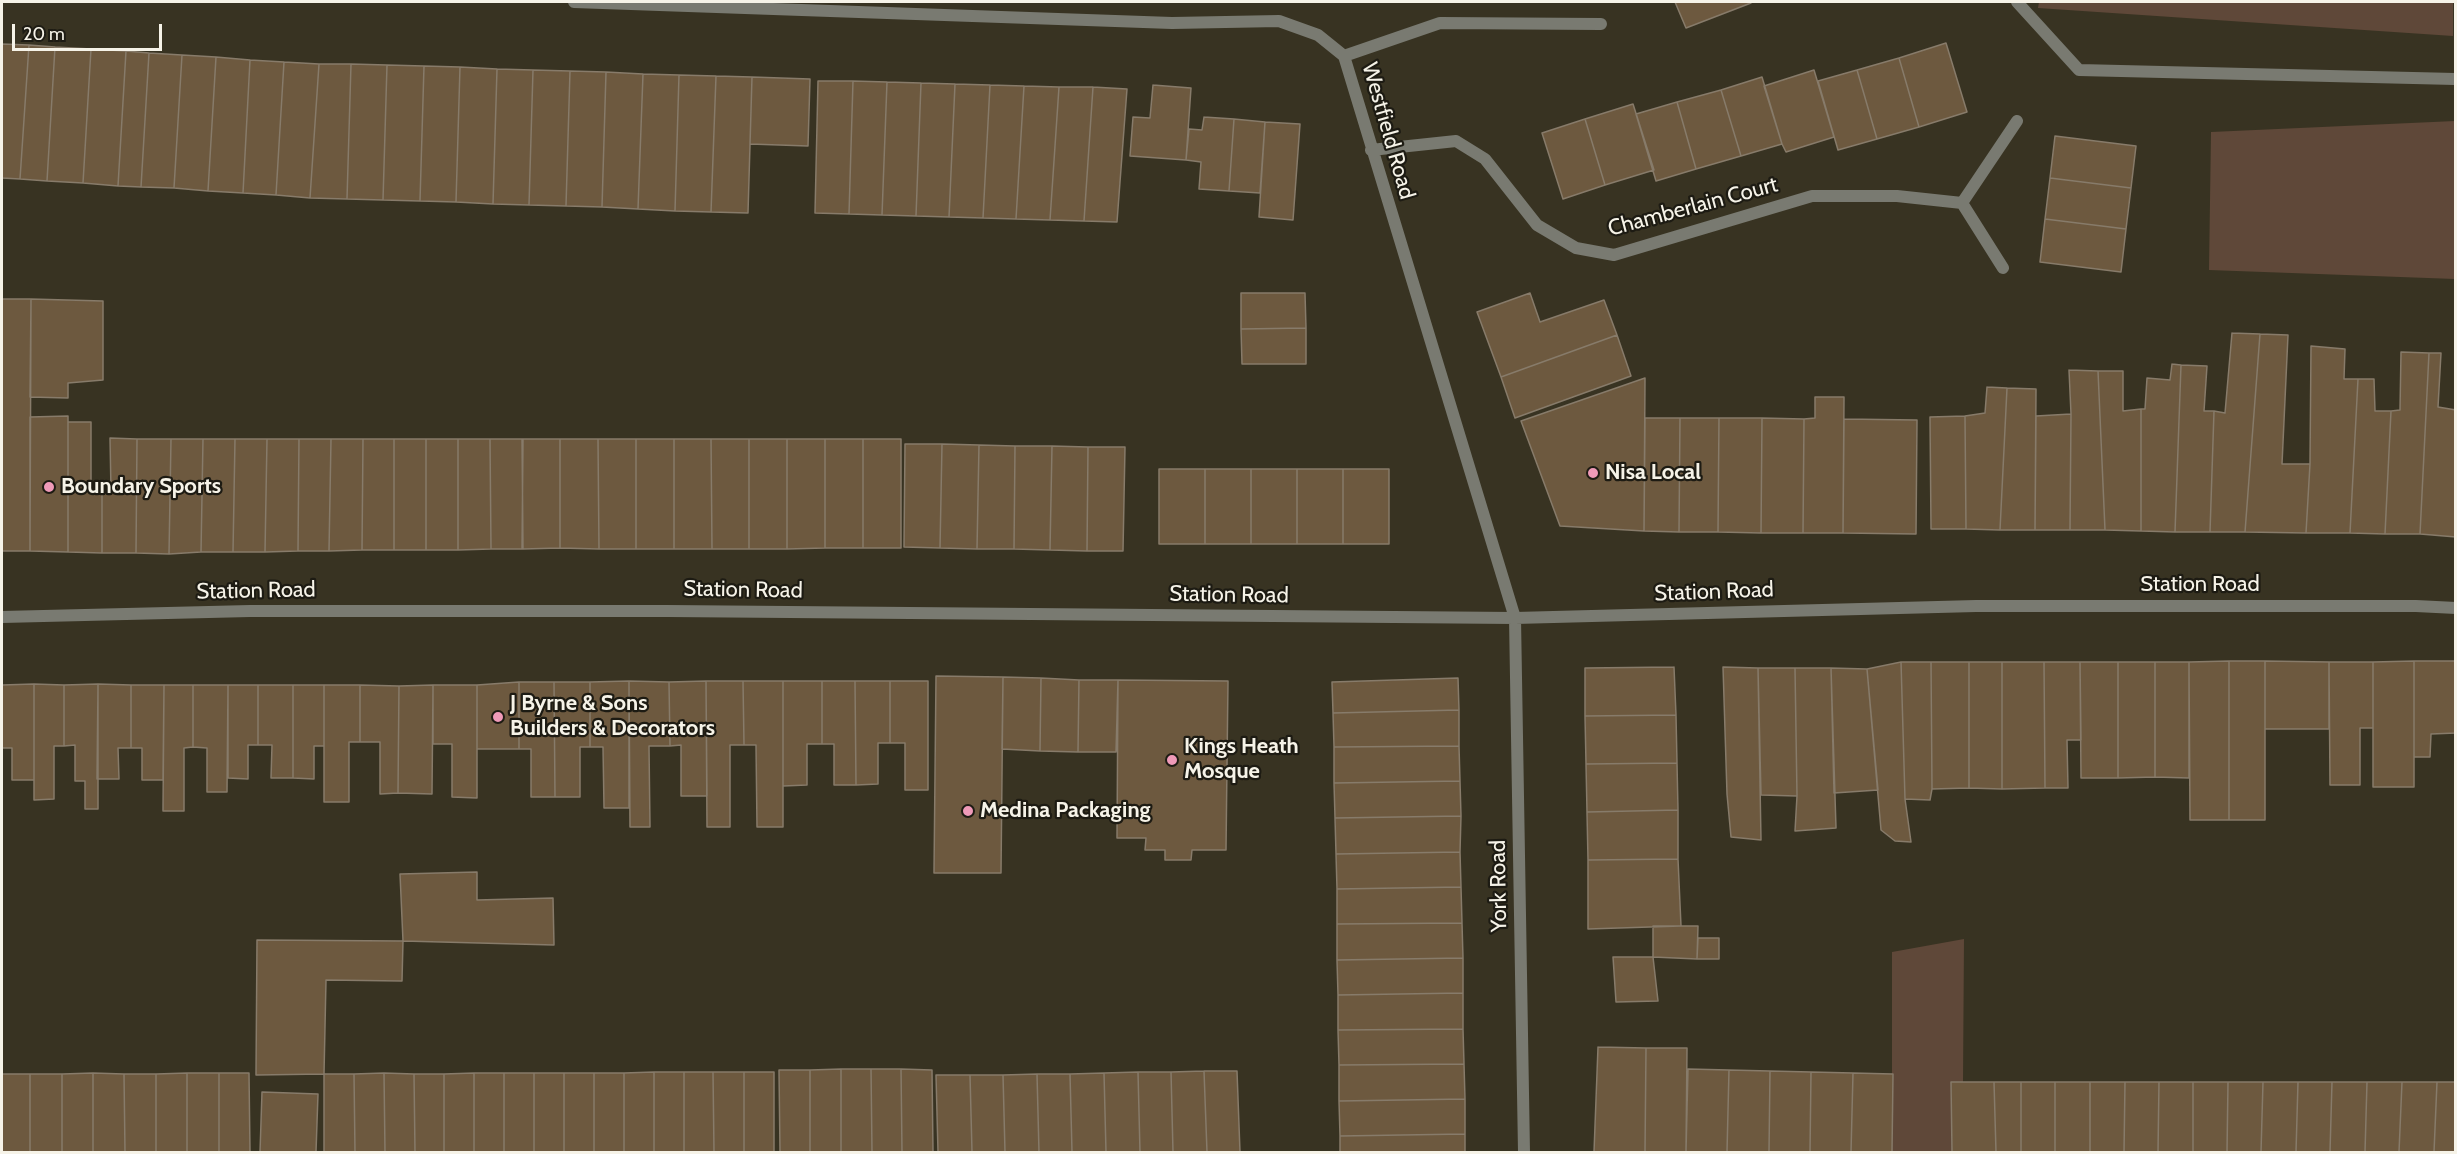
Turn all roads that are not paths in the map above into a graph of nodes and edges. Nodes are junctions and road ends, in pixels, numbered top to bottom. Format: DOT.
graph roads {
  1 [pos="574,2"];
  2 [pos="2017,2"];
  3 [pos="1601,24"];
  4 [pos="1344,56"];
  5 [pos="2455,79"];
  6 [pos="2017,121"];
  7 [pos="1371,150"];
  8 [pos="1962,202"];
  9 [pos="2003,268"];
  10 [pos="2456,608"];
  11 [pos="2,617"];
  12 [pos="1515,618"];
  13 [pos="1524,1152"];
  1 -- 4 [label="street, Westfield Road"];
  2 -- 5 [label="street"];
  3 -- 4 [label="street"];
  4 -- 7 [label="street, Westfield Road"];
  6 -- 8 [label="street"];
  7 -- 8 [label="street, Chamberlain Court"];
  7 -- 12 [label="street, Westfield Road"];
  8 -- 9 [label="street"];
  10 -- 12 [label="street, Station Road"];
  11 -- 12 [label="street, Station Road"];
  12 -- 13 [label="street, York Road"];
}
